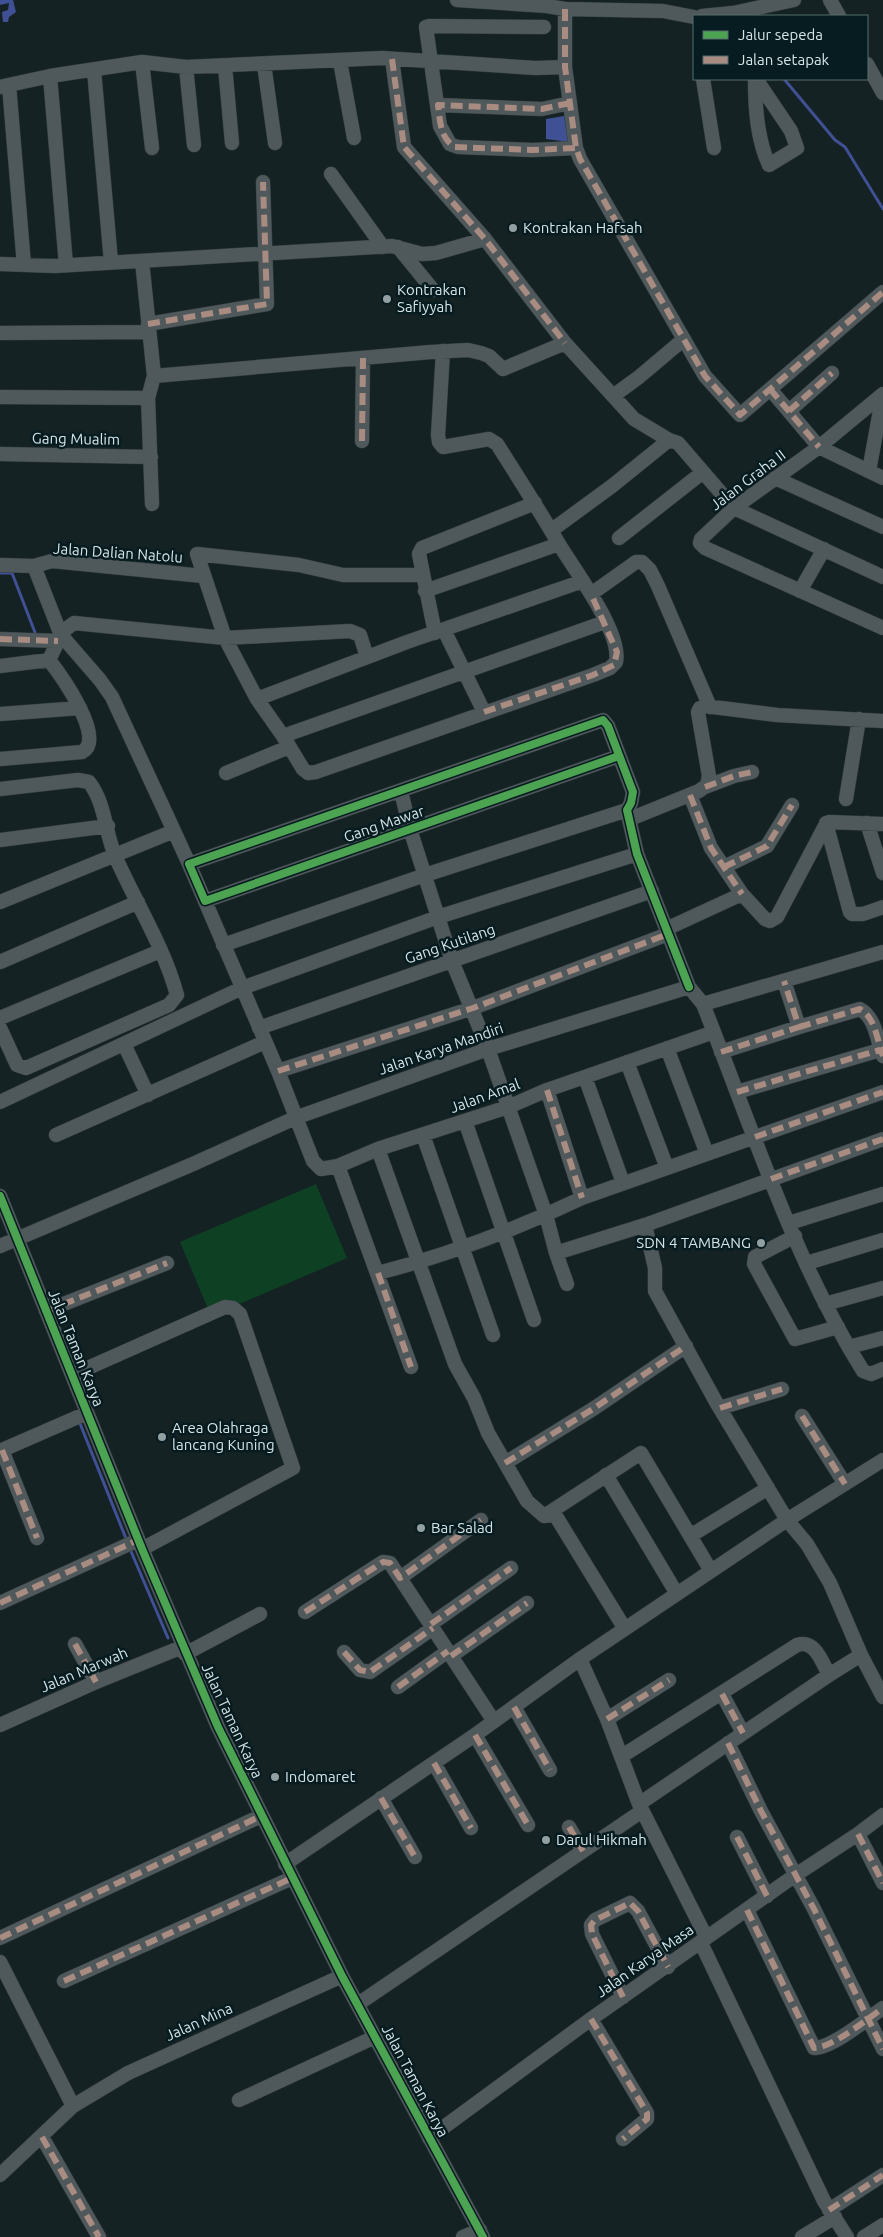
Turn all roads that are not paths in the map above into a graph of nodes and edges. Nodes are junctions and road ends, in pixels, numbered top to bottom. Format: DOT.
graph roads {
  1 [pos="457,0"];
  2 [pos="794,0"];
  3 [pos="830,0"];
  4 [pos="479,1"];
  5 [pos="617,6"];
  6 [pos="566,9"];
  7 [pos="721,15"];
  8 [pos="838,15"];
  9 [pos="693,18"];
  10 [pos="544,27"];
  11 [pos="392,59"];
  12 [pos="340,61"];
  13 [pos="430,61"];
  14 [pos="142,62"];
  15 [pos="264,64"];
  16 [pos="225,66"];
  17 [pos="868,66"];
  18 [pos="186,67"];
  19 [pos="565,67"];
  20 [pos="94,70"];
  21 [pos="50,76"];
  22 [pos="703,80"];
  23 [pos="756,80"];
  24 [pos="757,80"];
  25 [pos="4,86"];
  26 [pos="883,93"];
  27 [pos="570,103"];
  28 [pos="438,105"];
  29 [pos="354,138"];
  30 [pos="232,143"];
  31 [pos="275,143"];
  32 [pos="194,145"];
  33 [pos="152,148"];
  34 [pos="576,148"];
  35 [pos="714,148"];
  36 [pos="331,174"];
  37 [pos="264,182"];
  38 [pos="484,239"];
  39 [pos="398,246"];
  40 [pos="383,247"];
  41 [pos="265,253"];
  42 [pos="142,261"];
  43 [pos="111,262"];
  44 [pos="0,264"];
  45 [pos="24,265"];
  46 [pos="66,265"];
  47 [pos="433,290"];
  48 [pos="883,292"];
  49 [pos="149,328"];
  50 [pos="0,333"];
  51 [pos="684,339"];
  52 [pos="565,343"];
  53 [pos="443,351"];
  54 [pos="363,358"];
  55 [pos="832,373"];
  56 [pos="154,376"];
  57 [pos="770,389"];
  58 [pos="883,394"];
  59 [pos="613,396"];
  60 [pos="0,397"];
  61 [pos="148,398"];
  62 [pos="788,411"];
  63 [pos="668,440"];
  64 [pos="362,441"];
  65 [pos="819,447"];
  66 [pos="0,454"];
  67 [pos="151,457"];
  68 [pos="703,472"];
  69 [pos="869,472"];
  70 [pos="775,478"];
  71 [pos="883,478"];
  72 [pos="535,503"];
  73 [pos="152,504"];
  74 [pos="734,508"];
  75 [pos="883,527"];
  76 [pos="552,530"];
  77 [pos="619,538"];
  78 [pos="559,544"];
  79 [pos="824,549"];
  80 [pos="0,565"];
  81 [pos="34,566"];
  82 [pos="422,575"];
  83 [pos="204,576"];
  84 [pos="883,577"];
  85 [pos="583,581"];
  86 [pos="425,591"];
  87 [pos="800,591"];
  88 [pos="591,594"];
  89 [pos="605,622"];
  90 [pos="883,628"];
  91 [pos="440,632"];
  92 [pos="59,638"];
  93 [pos="225,638"];
  94 [pos="0,639"];
  95 [pos="367,657"];
  96 [pos="49,660"];
  97 [pos="0,666"];
  98 [pos="464,670"];
  99 [pos="258,699"];
  100 [pos="710,707"];
  101 [pos="80,708"];
  102 [pos="484,712"];
  103 [pos="0,714"];
  104 [pos="859,719"];
  105 [pos="883,721"];
  106 [pos="286,741"];
  107 [pos="619,756"];
  108 [pos="0,760"];
  109 [pos="752,772"];
  110 [pos="226,773"];
  111 [pos="706,787"];
  112 [pos="0,789"];
  113 [pos="401,791"];
  114 [pos="690,795"];
  115 [pos="846,799"];
  116 [pos="792,805"];
  117 [pos="628,814"];
  118 [pos="826,823"];
  119 [pos="867,823"];
  120 [pos="883,824"];
  121 [pos="108,826"];
  122 [pos="410,829"];
  123 [pos="174,831"];
  124 [pos="0,840"];
  125 [pos="637,854"];
  126 [pos="115,856"];
  127 [pos="193,863"];
  128 [pos="724,867"];
  129 [pos="882,867"];
  130 [pos="425,875"];
  131 [pos="652,891"];
  132 [pos="742,894"];
  133 [pos="205,901"];
  134 [pos="0,902"];
  135 [pos="138,902"];
  136 [pos="883,907"];
  137 [pos="438,917"];
  138 [pos="667,932"];
  139 [pos="224,945"];
  140 [pos="160,951"];
  141 [pos="883,952"];
  142 [pos="452,960"];
  143 [pos="0,962"];
  144 [pos="784,980"];
  145 [pos="689,987"];
  146 [pos="242,988"];
  147 [pos="703,1004"];
  148 [pos="472,1008"];
  149 [pos="0,1018"];
  150 [pos="799,1027"];
  151 [pos="0,1028"];
  152 [pos="259,1028"];
  153 [pos="714,1032"];
  154 [pos="265,1042"];
  155 [pos="124,1044"];
  156 [pos="668,1048"];
  157 [pos="488,1049"];
  158 [pos="721,1052"];
  159 [pos="882,1053"];
  160 [pos="627,1062"];
  161 [pos="278,1071"];
  162 [pos="585,1077"];
  163 [pos="547,1090"];
  164 [pos="737,1092"];
  165 [pos="883,1092"];
  166 [pos="148,1095"];
  167 [pos="0,1102"];
  168 [pos="508,1107"];
  169 [pos="295,1118"];
  170 [pos="465,1121"];
  171 [pos="56,1135"];
  172 [pos="423,1135"];
  173 [pos="755,1137"];
  174 [pos="883,1139"];
  175 [pos="378,1149"];
  176 [pos="707,1154"];
  177 [pos="338,1166"];
  178 [pos="667,1168"];
  179 [pos="771,1179"];
  180 [pos="623,1184"];
  181 [pos="883,1194"];
  182 [pos="0,1196"];
  183 [pos="582,1198"];
  184 [pos="546,1215"];
  185 [pos="789,1223"];
  186 [pos="644,1225"];
  187 [pos="503,1232"];
  188 [pos="795,1236"];
  189 [pos="17,1238"];
  190 [pos="883,1240"];
  191 [pos="0,1246"];
  192 [pos="463,1247"];
  193 [pos="556,1254"];
  194 [pos="418,1260"];
  195 [pos="167,1263"];
  196 [pos="807,1263"];
  197 [pos="378,1273"];
  198 [pos="567,1284"];
  199 [pos="883,1288"];
  200 [pos="826,1304"];
  201 [pos="46,1311"];
  202 [pos="534,1320"];
  203 [pos="838,1327"];
  204 [pos="493,1335"];
  205 [pos="883,1338"];
  206 [pos="686,1346"];
  207 [pos="849,1347"];
  208 [pos="411,1368"];
  209 [pos="883,1369"];
  210 [pos="72,1375"];
  211 [pos="782,1389"];
  212 [pos="720,1408"];
  213 [pos="87,1413"];
  214 [pos="802,1416"];
  215 [pos="1,1451"];
  216 [pos="883,1460"];
  217 [pos="505,1462"];
  218 [pos="606,1475"];
  219 [pos="844,1484"];
  220 [pos="768,1488"];
  221 [pos="544,1516"];
  222 [pos="481,1520"];
  223 [pos="787,1520"];
  224 [pos="690,1536"];
  225 [pos="37,1538"];
  226 [pos="140,1545"];
  227 [pos="511,1568"];
  228 [pos="711,1571"];
  229 [pos="400,1578"];
  230 [pos="677,1594"];
  231 [pos="0,1603"];
  232 [pos="527,1603"];
  233 [pos="305,1612"];
  234 [pos="260,1614"];
  235 [pos="432,1626"];
  236 [pos="625,1629"];
  237 [pos="75,1644"];
  238 [pos="184,1650"];
  239 [pos="344,1652"];
  240 [pos="449,1654"];
  241 [pos="861,1655"];
  242 [pos="580,1659"];
  243 [pos="829,1675"];
  244 [pos="669,1680"];
  245 [pos="96,1682"];
  246 [pos="398,1687"];
  247 [pos="722,1694"];
  248 [pos="883,1698"];
  249 [pos="514,1707"];
  250 [pos="608,1719"];
  251 [pos="493,1720"];
  252 [pos="0,1725"];
  253 [pos="743,1733"];
  254 [pos="475,1735"];
  255 [pos="728,1743"];
  256 [pos="622,1756"];
  257 [pos="434,1763"];
  258 [pos="550,1770"];
  259 [pos="381,1798"];
  260 [pos="640,1807"];
  261 [pos="883,1814"];
  262 [pos="262,1816"];
  263 [pos="528,1826"];
  264 [pos="569,1827"];
  265 [pos="471,1828"];
  266 [pos="858,1834"];
  267 [pos="737,1838"];
  268 [pos="583,1851"];
  269 [pos="415,1858"];
  270 [pos="285,1864"];
  271 [pos="797,1874"];
  272 [pos="292,1878"];
  273 [pos="883,1883"];
  274 [pos="767,1896"];
  275 [pos="747,1910"];
  276 [pos="0,1938"];
  277 [pos="704,1940"];
  278 [pos="0,1962"];
  279 [pos="668,1966"];
  280 [pos="342,1976"];
  281 [pos="64,1982"];
  282 [pos="623,1998"];
  283 [pos="358,2004"];
  284 [pos="883,2008"];
  285 [pos="591,2019"];
  286 [pos="868,2019"];
  287 [pos="375,2037"];
  288 [pos="883,2049"];
  289 [pos="239,2100"];
  290 [pos="73,2106"];
  291 [pos="42,2137"];
  292 [pos="429,2138"];
  293 [pos="623,2139"];
  294 [pos="0,2175"];
  295 [pos="883,2175"];
  296 [pos="832,2214"];
  297 [pos="883,2225"];
  298 [pos="481,2233"];
  299 [pos="99,2237"];
  300 [pos="463,2237"];
  301 [pos="802,2237"];
  302 [pos="847,2237"];
  303 [pos="864,2237"];
  1 -- 4 [label="street"];
  2 -- 7 [label="street"];
  3 -- 8 [label="street"];
  4 -- 6 [label="street"];
  5 -- 6 [label="street"];
  5 -- 9 [label="street"];
  6 -- 19 [label="street"];
  10 -- 13 [label="street"];
  11 -- 12 [label="street"];
  11 -- 13 [label="street"];
  11 -- 38 [label="street"];
  12 -- 15 [label="street"];
  12 -- 29 [label="street"];
  13 -- 19 [label="street"];
  13 -- 28 [label="street"];
  14 -- 18 [label="street"];
  14 -- 20 [label="street"];
  14 -- 33 [label="street"];
  15 -- 16 [label="street"];
  15 -- 31 [label="street"];
  16 -- 18 [label="street"];
  16 -- 30 [label="street"];
  17 -- 26 [label="street"];
  18 -- 32 [label="street"];
  19 -- 27 [label="street"];
  20 -- 21 [label="street"];
  20 -- 43 [label="street"];
  21 -- 25 [label="street"];
  21 -- 46 [label="street"];
  22 -- 35 [label="street"];
  23 -- 24 [label="street"];
  25 -- 45 [label="street"];
  27 -- 28 [label="street"];
  27 -- 34 [label="street"];
  28 -- 34 [label="street"];
  34 -- 51 [label="street"];
  36 -- 40 [label="street"];
  37 -- 41 [label="street"];
  38 -- 39 [label="street"];
  38 -- 52 [label="street"];
  39 -- 40 [label="street"];
  39 -- 47 [label="street"];
  40 -- 41 [label="street"];
  41 -- 42 [label="street"];
  41 -- 49 [label="street"];
  42 -- 43 [label="street"];
  42 -- 49 [label="street"];
  43 -- 46 [label="street"];
  44 -- 45 [label="street"];
  45 -- 46 [label="street"];
  48 -- 57 [label="street"];
  49 -- 50 [label="street"];
  49 -- 56 [label="street"];
  51 -- 57 [label="street"];
  51 -- 59 [label="street"];
  52 -- 53 [label="street"];
  52 -- 59 [label="street"];
  53 -- 54 [label="street"];
  53 -- 72 [label="street"];
  54 -- 56 [label="street"];
  54 -- 64 [label="street"];
  55 -- 62 [label="street"];
  56 -- 61 [label="street"];
  57 -- 62 [label="street"];
  58 -- 65 [label="street, Jalan Graha II"];
  58 -- 69 [label="street"];
  59 -- 63 [label="street"];
  60 -- 61 [label="street"];
  61 -- 67 [label="street"];
  62 -- 65 [label="street"];
  63 -- 68 [label="street"];
  63 -- 76 [label="street"];
  65 -- 69 [label="street"];
  65 -- 70 [label="street, Jalan Graha II"];
  66 -- 67 [label="street, Gang Mualim"];
  67 -- 73 [label="street"];
  68 -- 74 [label="street"];
  68 -- 77 [label="street"];
  69 -- 71 [label="street"];
  70 -- 74 [label="street, Jalan Graha II"];
  70 -- 75 [label="street"];
  72 -- 76 [label="street"];
  72 -- 82 [label="street"];
  74 -- 79 [label="street"];
  74 -- 87 [label="street, Jalan Graha II"];
  76 -- 78 [label="street"];
  78 -- 85 [label="street"];
  78 -- 86 [label="street"];
  79 -- 84 [label="street"];
  79 -- 87 [label="street"];
  80 -- 81 [label="street, Jalan Dalian Natolu"];
  81 -- 83 [label="street, Jalan Dalian Natolu"];
  81 -- 92 [label="street"];
  82 -- 83 [label="street"];
  82 -- 86 [label="street"];
  83 -- 93 [label="street"];
  85 -- 88 [label="street"];
  85 -- 91 [label="street"];
  86 -- 91 [label="street"];
  87 -- 90 [label="street, Jalan Graha II"];
  88 -- 89 [label="street"];
  88 -- 100 [label="street"];
  89 -- 98 [label="street"];
  89 -- 102 [label="street"];
  91 -- 95 [label="street"];
  91 -- 98 [label="street"];
  92 -- 93 [label="street"];
  92 -- 94 [label="street"];
  92 -- 96 [label="street"];
  92 -- 123 [label="street"];
  93 -- 95 [label="street"];
  93 -- 99 [label="street"];
  95 -- 99 [label="street"];
  96 -- 97 [label="street"];
  96 -- 101 [label="street"];
  98 -- 102 [label="street"];
  98 -- 106 [label="street"];
  99 -- 106 [label="street"];
  100 -- 104 [label="street"];
  100 -- 111 [label="street"];
  101 -- 103 [label="street"];
  101 -- 108 [label="street"];
  102 -- 106 [label="street"];
  104 -- 105 [label="street"];
  104 -- 115 [label="street"];
  106 -- 110 [label="street"];
  107 -- 113 [label="street"];
  107 -- 117 [label="street"];
  107 -- 122 [label="street, Gang Mawar"];
  109 -- 111 [label="street"];
  111 -- 114 [label="street"];
  112 -- 121 [label="street"];
  113 -- 122 [label="street"];
  113 -- 127 [label="street"];
  114 -- 117 [label="street"];
  114 -- 128 [label="street"];
  116 -- 128 [label="street"];
  117 -- 125 [label="street"];
  117 -- 130 [label="street"];
  118 -- 119 [label="street"];
  118 -- 132 [label="street"];
  118 -- 136 [label="street"];
  119 -- 120 [label="street"];
  119 -- 129 [label="street"];
  121 -- 124 [label="street"];
  121 -- 126 [label="street"];
  122 -- 130 [label="street"];
  122 -- 133 [label="street, Gang Mawar"];
  123 -- 126 [label="street"];
  123 -- 127 [label="street"];
  125 -- 131 [label="street"];
  125 -- 137 [label="street"];
  126 -- 134 [label="street"];
  126 -- 135 [label="street"];
  127 -- 133 [label="street"];
  128 -- 132 [label="street"];
  130 -- 137 [label="street"];
  130 -- 139 [label="street"];
  131 -- 138 [label="street"];
  131 -- 142 [label="street, Gang Kutilang"];
  132 -- 138 [label="street"];
  133 -- 139 [label="street, Jalan Amal"];
  135 -- 140 [label="street"];
  135 -- 143 [label="street"];
  137 -- 142 [label="street"];
  137 -- 146 [label="street"];
  138 -- 145 [label="street"];
  138 -- 148 [label="street"];
  139 -- 146 [label="street, Jalan Amal"];
  140 -- 149 [label="street"];
  140 -- 151 [label="street"];
  141 -- 144 [label="street"];
  142 -- 148 [label="street"];
  142 -- 152 [label="street, Gang Kutilang"];
  144 -- 147 [label="street"];
  144 -- 150 [label="street"];
  145 -- 147 [label="street"];
  145 -- 157 [label="street, Jalan Karya Mandiri"];
  146 -- 152 [label="street, Jalan Amal"];
  146 -- 155 [label="street"];
  147 -- 153 [label="street"];
  148 -- 157 [label="street"];
  148 -- 161 [label="street"];
  150 -- 158 [label="street"];
  150 -- 159 [label="street"];
  152 -- 154 [label="street, Jalan Amal"];
  153 -- 156 [label="street, Jalan Amal"];
  153 -- 158 [label="street"];
  154 -- 161 [label="street, Jalan Amal"];
  154 -- 166 [label="street"];
  155 -- 166 [label="street"];
  155 -- 167 [label="street"];
  156 -- 160 [label="street, Jalan Amal"];
  156 -- 176 [label="street"];
  157 -- 168 [label="street"];
  157 -- 169 [label="street, Jalan Karya Mandiri"];
  158 -- 164 [label="street"];
  159 -- 164 [label="street"];
  160 -- 162 [label="street, Jalan Amal"];
  160 -- 178 [label="street"];
  161 -- 169 [label="street, Jalan Amal"];
  162 -- 163 [label="street, Jalan Amal"];
  162 -- 180 [label="street"];
  163 -- 168 [label="street, Jalan Amal"];
  163 -- 183 [label="street"];
  164 -- 173 [label="street"];
  165 -- 173 [label="street"];
  166 -- 171 [label="street"];
  168 -- 170 [label="street, Jalan Amal"];
  168 -- 184 [label="street"];
  169 -- 177 [label="street, Jalan Amal"];
  169 -- 189 [label="street, Jalan Karya Mandiri"];
  170 -- 172 [label="street, Jalan Amal"];
  170 -- 187 [label="street"];
  172 -- 175 [label="street, Jalan Amal"];
  172 -- 192 [label="street"];
  173 -- 176 [label="street"];
  173 -- 179 [label="street"];
  174 -- 179 [label="street"];
  175 -- 177 [label="street, Jalan Amal"];
  175 -- 194 [label="street"];
  176 -- 178 [label="street"];
  177 -- 197 [label="street"];
  178 -- 180 [label="street"];
  179 -- 185 [label="street"];
  179 -- 186 [label="street"];
  180 -- 183 [label="street"];
  181 -- 185 [label="street"];
  182 -- 189 [label="street, Jalan Taman Karya"];
  183 -- 184 [label="street"];
  184 -- 187 [label="street"];
  184 -- 193 [label="street"];
  185 -- 188 [label="street"];
  186 -- 193 [label="street"];
  186 -- 206 [label="street"];
  187 -- 192 [label="street"];
  187 -- 202 [label="street"];
  188 -- 196 [label="street"];
  188 -- 203 [label="street"];
  189 -- 191 [label="street, Jalan Karya Mandiri"];
  189 -- 201 [label="street, Jalan Taman Karya"];
  190 -- 196 [label="street"];
  192 -- 194 [label="street"];
  192 -- 204 [label="street"];
  193 -- 198 [label="street"];
  194 -- 197 [label="street"];
  194 -- 217 [label="street"];
  195 -- 201 [label="street"];
  196 -- 200 [label="street"];
  197 -- 208 [label="street"];
  199 -- 200 [label="street"];
  200 -- 203 [label="street"];
  201 -- 210 [label="street, Jalan Taman Karya"];
  203 -- 207 [label="street"];
  205 -- 207 [label="street"];
  206 -- 212 [label="street"];
  206 -- 217 [label="street"];
  207 -- 209 [label="street"];
  210 -- 213 [label="street, Jalan Taman Karya"];
  210 -- 226 [label="street"];
  211 -- 212 [label="street"];
  212 -- 220 [label="street"];
  213 -- 215 [label="street"];
  213 -- 226 [label="street, Jalan Taman Karya"];
  214 -- 219 [label="street"];
  215 -- 225 [label="street"];
  216 -- 219 [label="street"];
  217 -- 221 [label="street"];
  218 -- 221 [label="street"];
  218 -- 224 [label="street"];
  218 -- 230 [label="street"];
  219 -- 223 [label="street"];
  220 -- 223 [label="street"];
  220 -- 224 [label="street"];
  221 -- 236 [label="street"];
  222 -- 229 [label="street"];
  223 -- 228 [label="street"];
  223 -- 241 [label="street"];
  224 -- 228 [label="street"];
  226 -- 231 [label="street"];
  226 -- 238 [label="street, Jalan Taman Karya"];
  227 -- 235 [label="street"];
  228 -- 230 [label="street"];
  229 -- 233 [label="street"];
  229 -- 235 [label="street"];
  230 -- 236 [label="street"];
  232 -- 240 [label="street"];
  234 -- 238 [label="street, Jalan Marwah"];
  235 -- 239 [label="street"];
  235 -- 240 [label="street"];
  236 -- 242 [label="street"];
  237 -- 245 [label="street"];
  238 -- 245 [label="street, Jalan Marwah"];
  238 -- 262 [label="street, Jalan Taman Karya"];
  240 -- 246 [label="street"];
  240 -- 251 [label="street"];
  241 -- 243 [label="street"];
  241 -- 248 [label="street"];
  242 -- 249 [label="street"];
  242 -- 250 [label="street"];
  243 -- 247 [label="street"];
  243 -- 253 [label="street"];
  244 -- 250 [label="street"];
  245 -- 252 [label="street, Jalan Marwah"];
  247 -- 253 [label="street"];
  247 -- 256 [label="street"];
  249 -- 251 [label="street"];
  249 -- 258 [label="street"];
  250 -- 256 [label="street"];
  251 -- 254 [label="street"];
  253 -- 255 [label="street"];
  254 -- 257 [label="street"];
  254 -- 263 [label="street"];
  255 -- 260 [label="street"];
  255 -- 271 [label="street"];
  256 -- 260 [label="street"];
  257 -- 259 [label="street"];
  257 -- 265 [label="street"];
  259 -- 269 [label="street"];
  259 -- 270 [label="street"];
  260 -- 268 [label="street"];
  260 -- 277 [label="street"];
  261 -- 266 [label="street, Jalan Karya Masa"];
  262 -- 270 [label="street, Jalan Taman Karya"];
  262 -- 276 [label="street"];
  264 -- 268 [label="street"];
  266 -- 271 [label="street, Jalan Karya Masa"];
  266 -- 273 [label="street"];
  267 -- 274 [label="street"];
  268 -- 283 [label="street"];
  270 -- 272 [label="street, Jalan Taman Karya"];
  271 -- 274 [label="street, Jalan Karya Masa"];
  271 -- 286 [label="street"];
  272 -- 280 [label="street, Jalan Taman Karya"];
  272 -- 281 [label="street"];
  274 -- 275 [label="street, Jalan Karya Masa"];
  275 -- 277 [label="street, Jalan Karya Masa"];
  275 -- 286 [label="street"];
  277 -- 279 [label="street, Jalan Karya Masa"];
  277 -- 296 [label="street"];
  278 -- 290 [label="street"];
  279 -- 282 [label="street, Jalan Karya Masa"];
  279 -- 282 [label="street"];
  280 -- 283 [label="street, Jalan Taman Karya"];
  280 -- 290 [label="street, Jalan Mina"];
  282 -- 285 [label="street, Jalan Karya Masa"];
  283 -- 287 [label="street, Jalan Taman Karya"];
  284 -- 286 [label="street"];
  285 -- 292 [label="street, Jalan Karya Masa"];
  285 -- 293 [label="street"];
  286 -- 288 [label="street"];
  287 -- 289 [label="street"];
  287 -- 292 [label="street, Jalan Taman Karya"];
  290 -- 291 [label="street, Jalan Mina"];
  291 -- 294 [label="street, Jalan Mina"];
  291 -- 299 [label="street"];
  292 -- 298 [label="street, Jalan Taman Karya"];
  295 -- 296 [label="street"];
  296 -- 301 [label="street"];
  296 -- 302 [label="street"];
  297 -- 303 [label="street"];
  298 -- 300 [label="street"];
}
